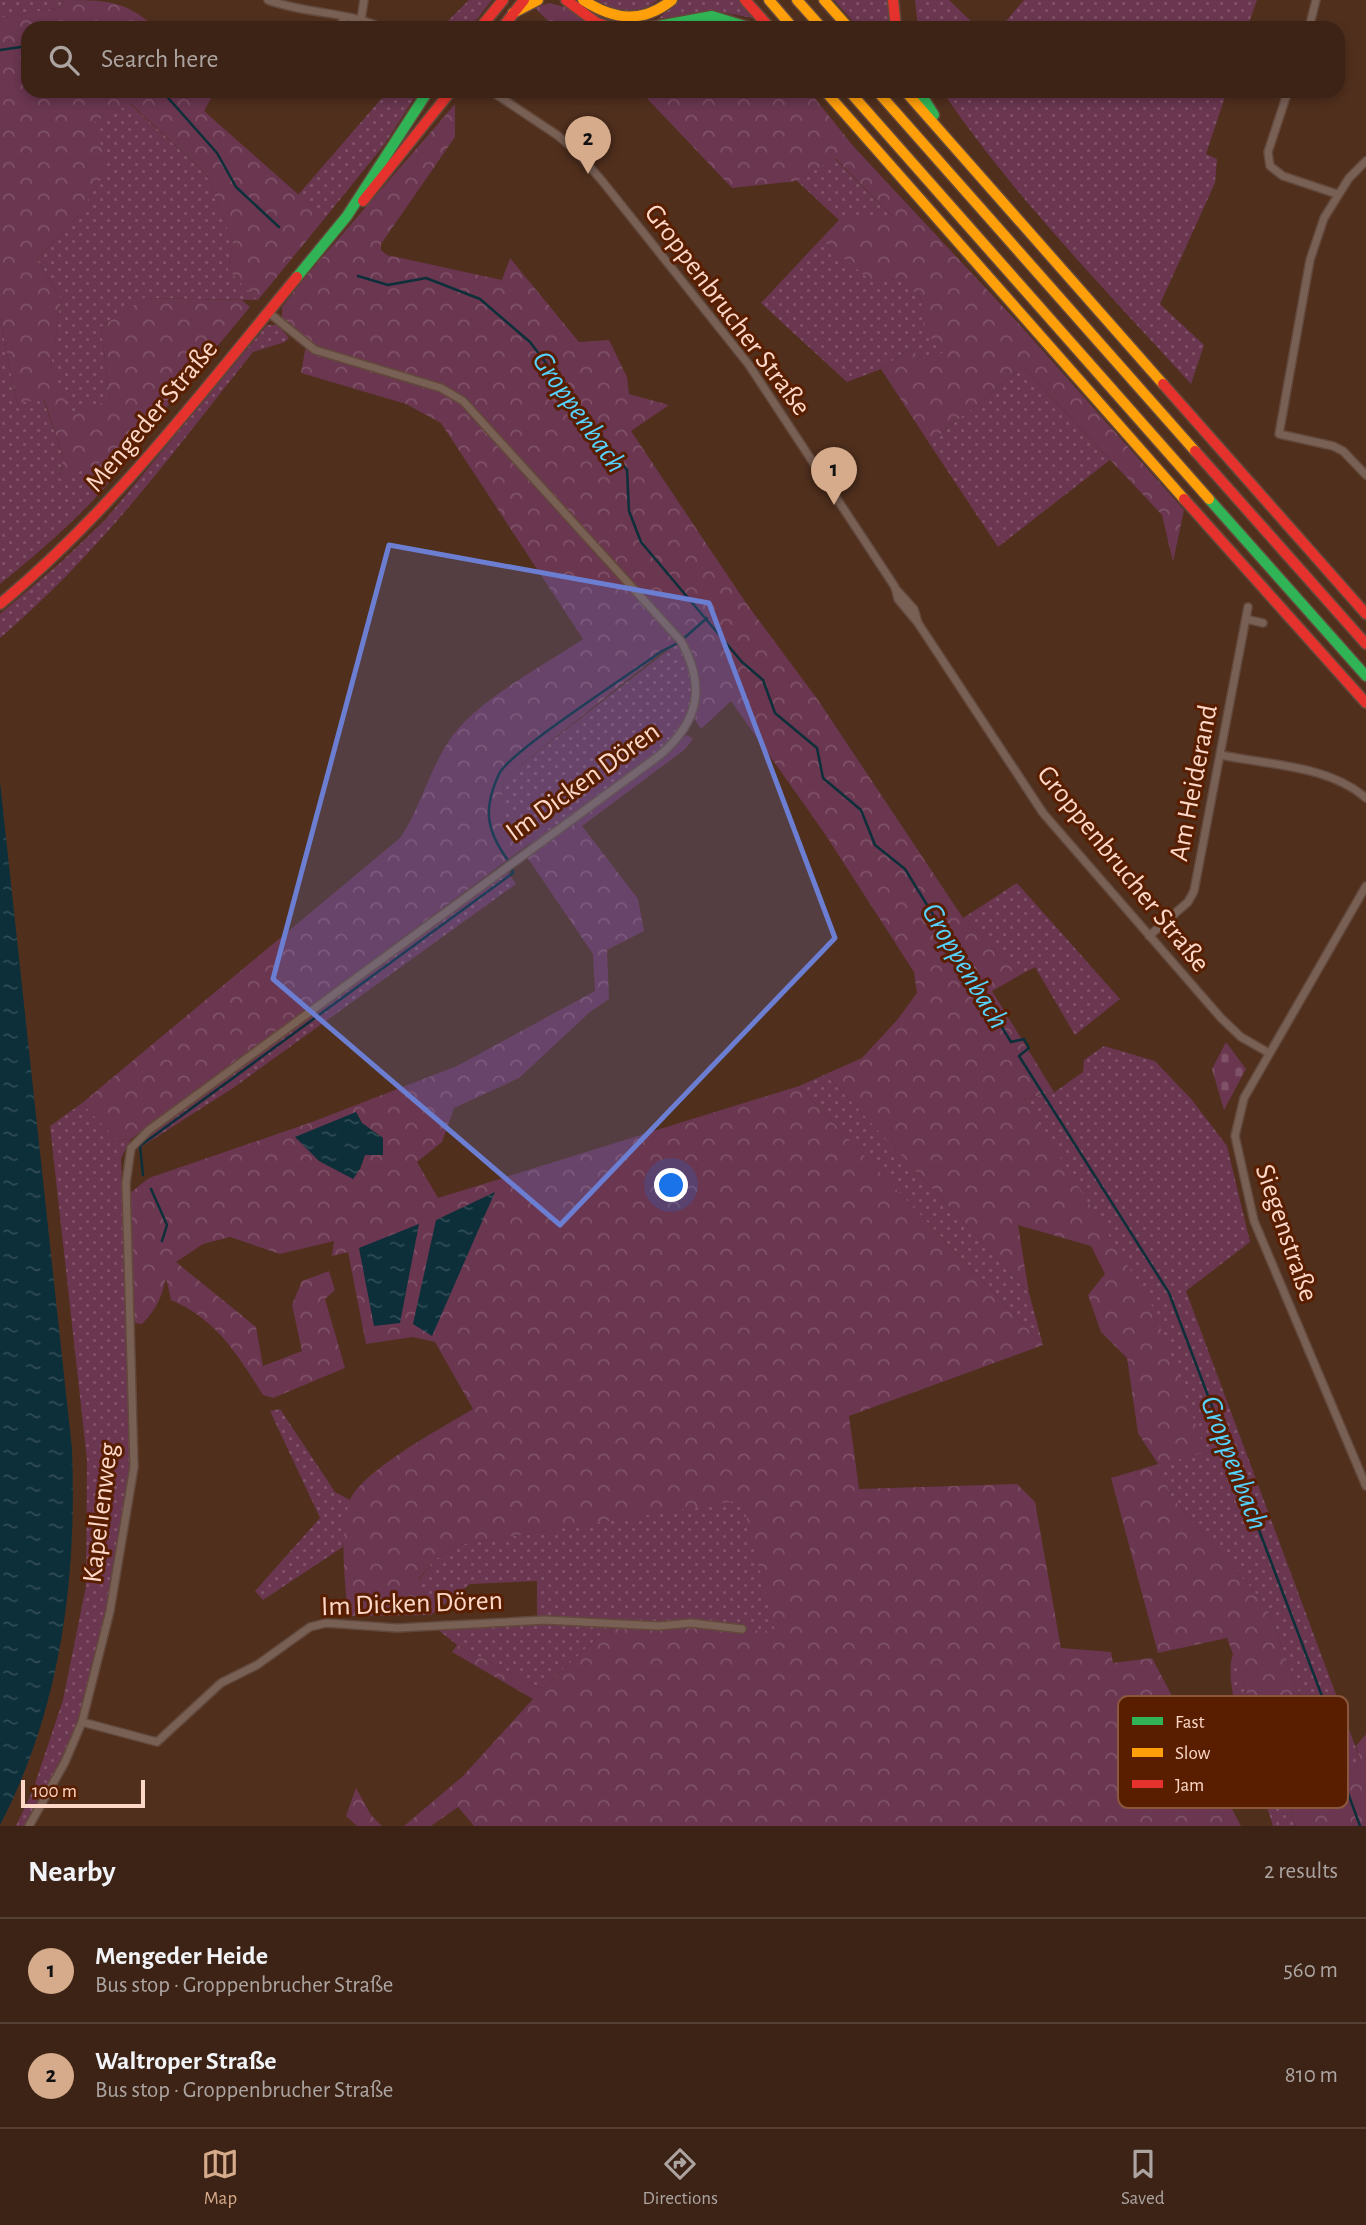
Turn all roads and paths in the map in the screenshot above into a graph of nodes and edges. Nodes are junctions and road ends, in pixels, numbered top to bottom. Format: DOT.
graph roads {
  1 [pos="268,0"];
  2 [pos="364,0"];
  3 [pos="503,0"];
  4 [pos="524,0"];
  5 [pos="538,0"];
  6 [pos="583,0"];
  7 [pos="672,0"];
  8 [pos="745,0"];
  9 [pos="768,0"];
  10 [pos="797,0"];
  11 [pos="824,0"];
  12 [pos="893,0"];
  13 [pos="1316,0"];
  14 [pos="565,1"];
  15 [pos="513,13"];
  16 [pos="345,18"];
  17 [pos="361,20"];
  18 [pos="343,21"];
  19 [pos="486,21"];
  20 [pos="507,21"];
  21 [pos="594,21"];
  22 [pos="675,21"];
  23 [pos="735,21"];
  24 [pos="764,21"];
  25 [pos="787,21"];
  26 [pos="816,21"];
  27 [pos="843,21"];
  28 [pos="895,21"];
  29 [pos="1312,21"];
  30 [pos="423,98"];
  31 [pos="446,98"];
  32 [pos="502,98"];
  33 [pos="831,98"];
  34 [pos="855,98"];
  35 [pos="883,98"];
  36 [pos="911,98"];
  37 [pos="923,98"];
  38 [pos="1286,98"];
  39 [pos="953,145"];
  40 [pos="1366,161"];
  41 [pos="1337,194"];
  42 [pos="347,216"];
  43 [pos="268,312"];
  44 [pos="1366,475"];
  45 [pos="0,604"];
  46 [pos="1248,607"];
  47 [pos="1366,614"];
  48 [pos="1246,619"];
  49 [pos="1263,623"];
  50 [pos="1366,644"];
  51 [pos="1366,676"];
  52 [pos="1366,703"];
  53 [pos="1221,755"];
  54 [pos="1366,798"];
  55 [pos="1366,886"];
  56 [pos="1149,936"];
  57 [pos="1269,1054"];
  58 [pos="131,1148"];
  59 [pos="1366,1486"];
  60 [pos="742,1629"];
  61 [pos="82,1722"];
  62 [pos="29,1826"];
  1 -- 16 [label="street"];
  2 -- 17 [label="street"];
  3 -- 19 [label="main road"];
  4 -- 15 [label="main road"];
  5 -- 15 [label="main road"];
  6 -- 7 [label="main road"];
  8 -- 24 [label="main road"];
  9 -- 25 [label="main road"];
  10 -- 26 [label="main road"];
  11 -- 27 [label="main road"];
  12 -- 28 [label="main road"];
  13 -- 29 [label="street"];
  14 -- 21 [label="main road"];
  15 -- 20 [label="main road"];
  16 -- 17 [label="street"];
  16 -- 18 [label="street"];
  22 -- 23 [label="main road"];
  30 -- 42 [label="main road"];
  31 -- 42 [label="main road"];
  32 -- 56 [label="street, Groppenbrucher Straße"];
  33 -- 52 [label="main road"];
  34 -- 51 [label="main road"];
  35 -- 50 [label="main road"];
  36 -- 39 [label="main road"];
  37 -- 39 [label="main road"];
  38 -- 41 [label="street"];
  39 -- 47 [label="main road"];
  40 -- 41 [label="street"];
  41 -- 44 [label="street"];
  42 -- 43 [label="main road, Mengeder Straße"];
  43 -- 45 [label="main road, Mengeder Straße"];
  43 -- 58 [label="street, Im Dicken Dören"];
  46 -- 48 [label="street, Am Heiderand"];
  48 -- 49 [label="street"];
  48 -- 53 [label="street, Am Heiderand"];
  53 -- 54 [label="street"];
  53 -- 56 [label="street, Am Heiderand"];
  55 -- 57 [label="street, Siegenstraße"];
  56 -- 57 [label="street, Groppenbrucher Straße"];
  57 -- 59 [label="street, Siegenstraße"];
  58 -- 61 [label="street, Kapellenweg"];
  60 -- 61 [label="street, Im Dicken Dören"];
  61 -- 62 [label="street, Kapellenweg"];
}
